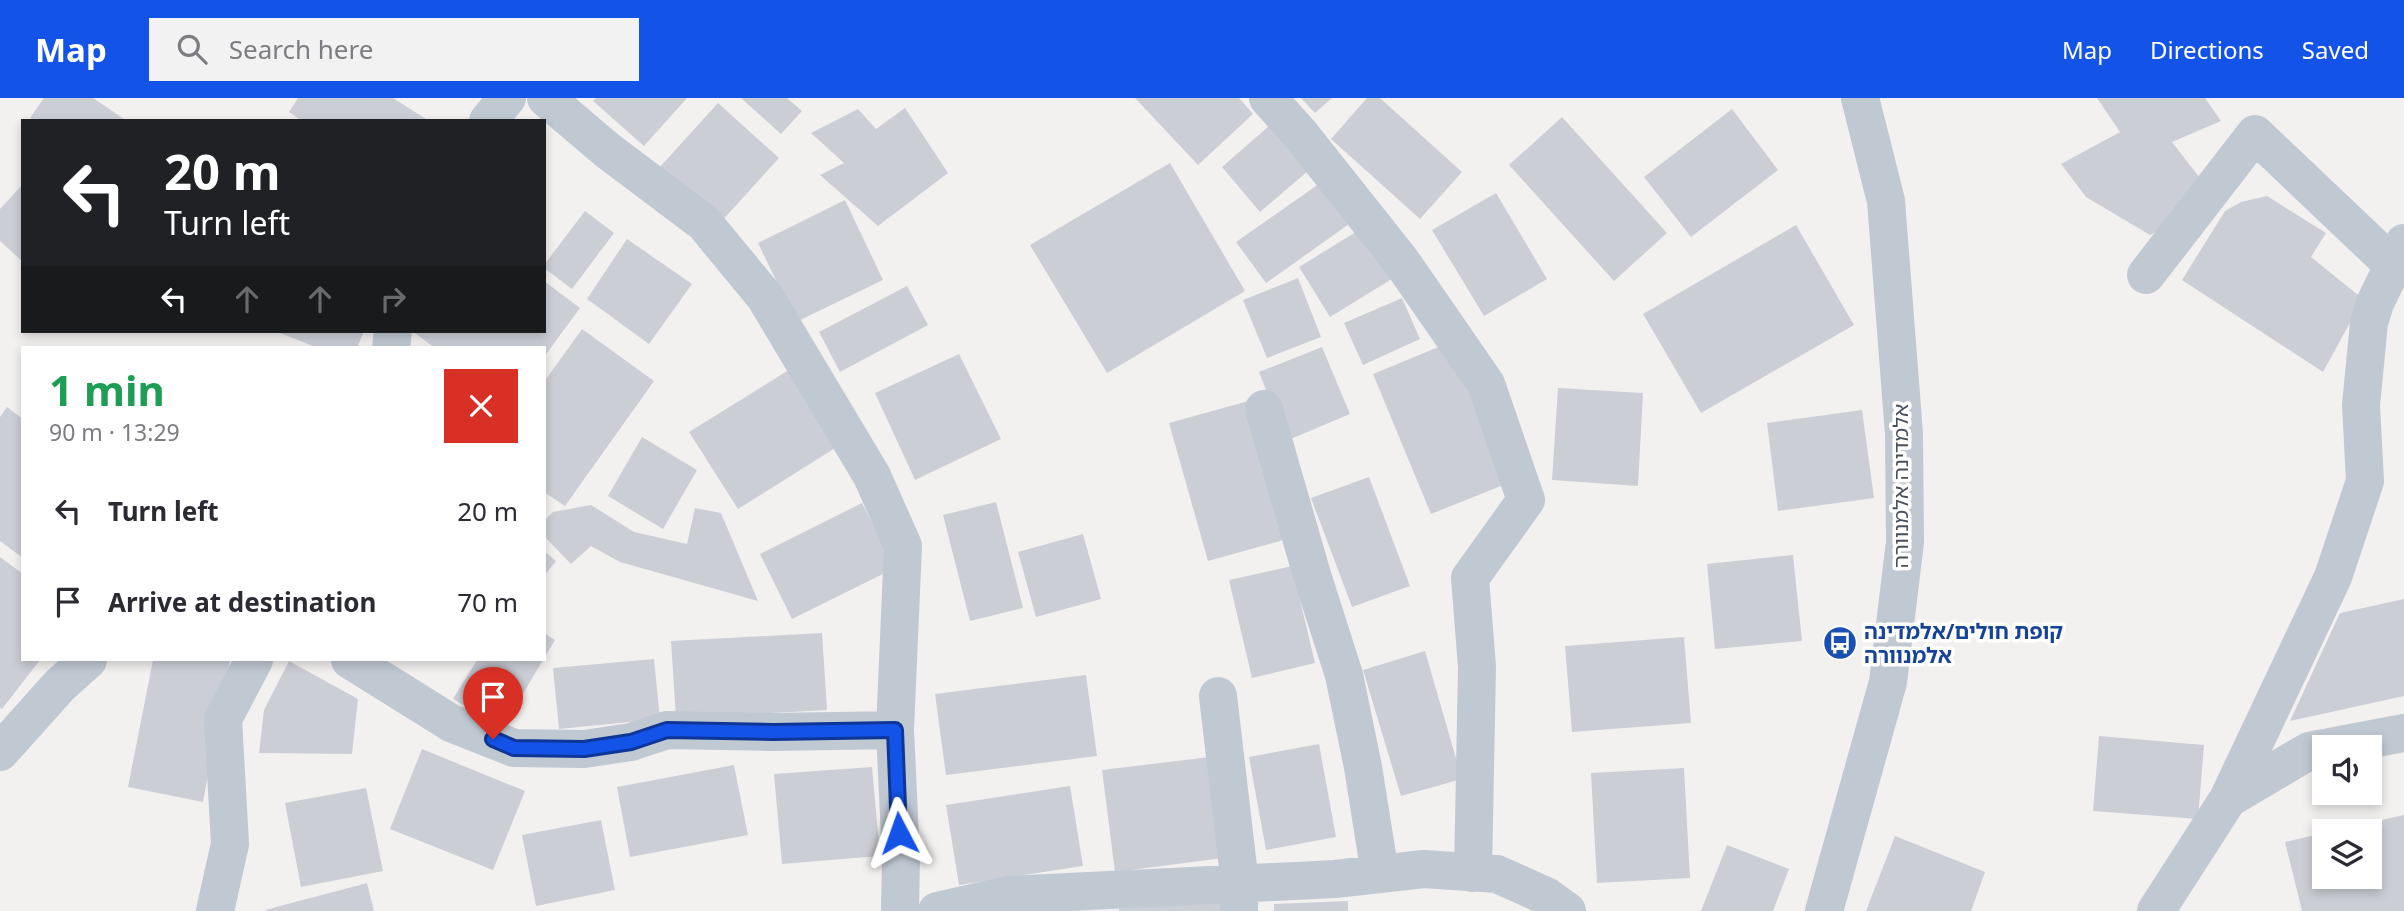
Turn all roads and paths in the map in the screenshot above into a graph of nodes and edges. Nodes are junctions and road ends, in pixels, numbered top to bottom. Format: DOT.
graph roads {
  1 [pos="507,98"];
  2 [pos="546,98"];
  3 [pos="1268,98"];
  4 [pos="1860,98"];
  5 [pos="490,119"];
  6 [pos="2399,254"];
  7 [pos="2146,275"];
  8 [pos="1264,409"];
  9 [pos="87,661"];
  10 [pos="253,661"];
  11 [pos="352,661"];
  12 [pos="1218,696"];
  13 [pos="895,730"];
  14 [pos="2404,733"];
  15 [pos="2382,737"];
  16 [pos="2312,750"];
  17 [pos="0,752"];
  18 [pos="2228,799"];
  19 [pos="1473,873"];
  20 [pos="1380,874"];
  21 [pos="1240,897"];
  22 [pos="215,911"];
  23 [pos="900,911"];
  24 [pos="937,911"];
  25 [pos="1567,911"];
  26 [pos="1824,911"];
  27 [pos="2156,911"];
  1 -- 5 [label="street"];
  2 -- 13 [label="street"];
  3 -- 19 [label="street"];
  4 -- 26 [label="street, אלמדינה אלמנוורה"];
  6 -- 7 [label="street"];
  6 -- 18 [label="street"];
  8 -- 20 [label="street"];
  9 -- 17 [label="street"];
  10 -- 22 [label="street"];
  11 -- 13 [label="street"];
  12 -- 21 [label="street"];
  13 -- 23 [label="street"];
  14 -- 15 [label="street"];
  16 -- 18 [label="street"];
  18 -- 27 [label="street"];
  19 -- 20 [label="street"];
  19 -- 25 [label="street"];
  20 -- 21 [label="street"];
  21 -- 24 [label="street"];
}
